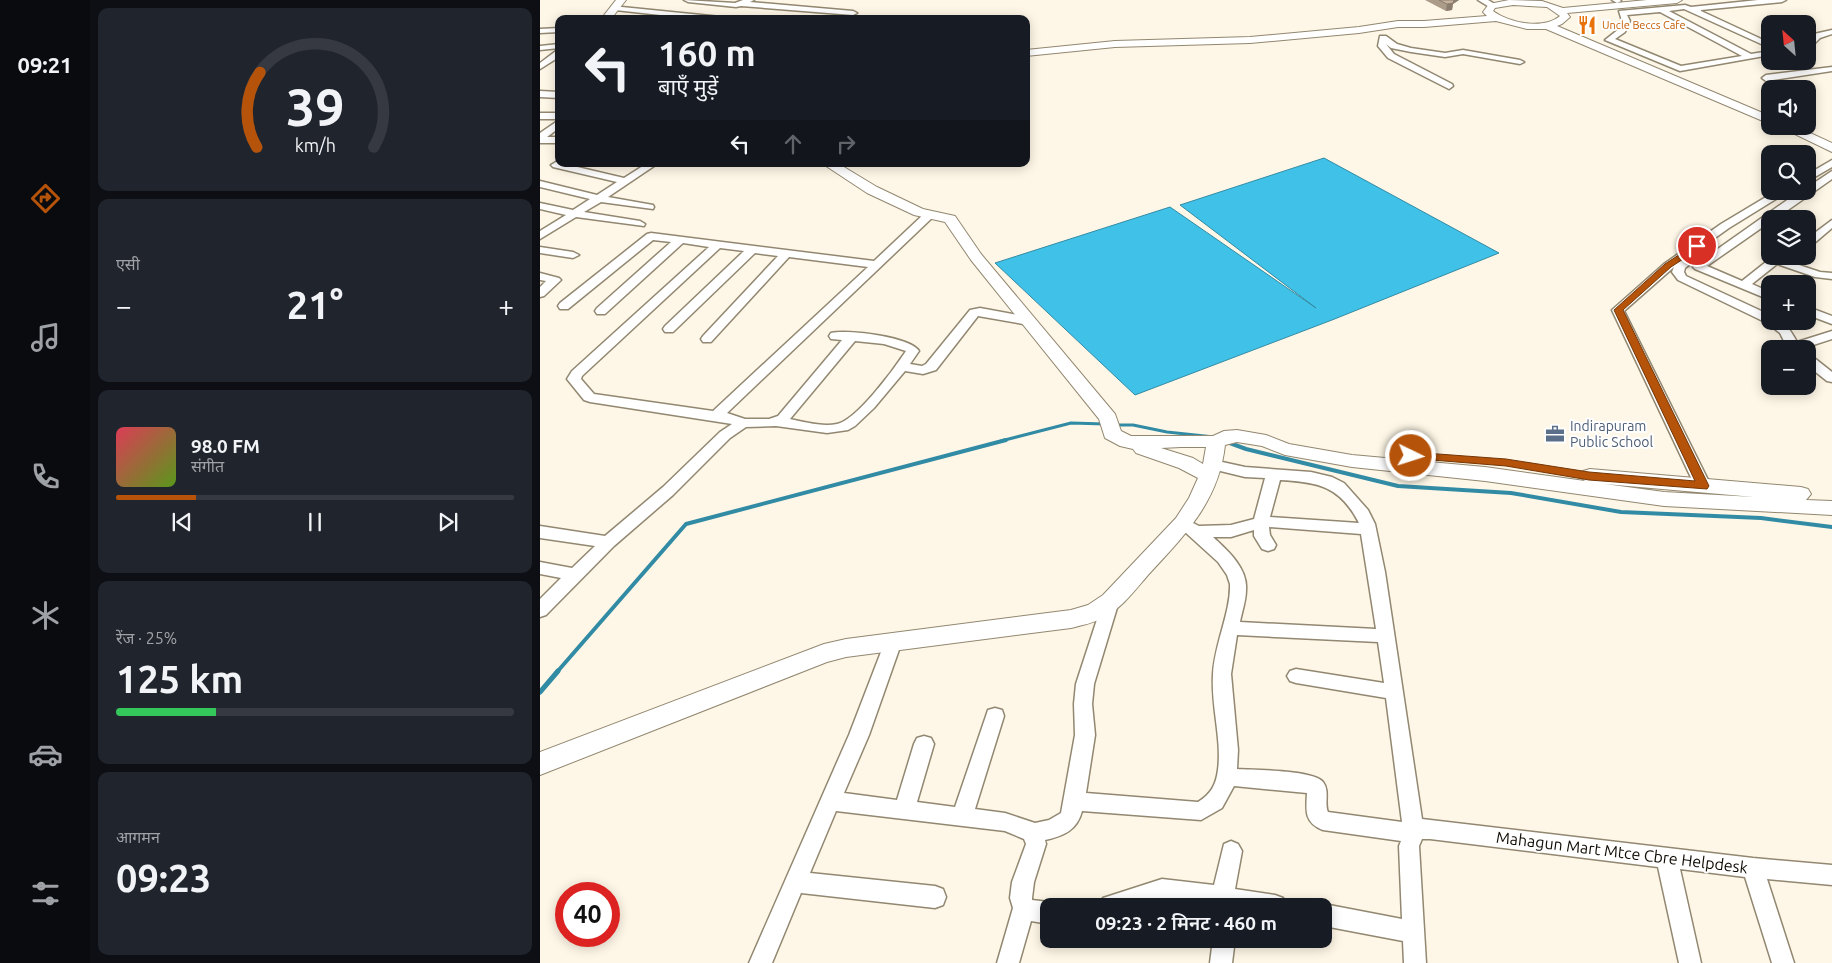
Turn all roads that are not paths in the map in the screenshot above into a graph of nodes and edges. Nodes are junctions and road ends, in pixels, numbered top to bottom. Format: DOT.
graph roads {
  1 [pos="688,0"];
  2 [pos="750,0"];
  3 [pos="787,0"];
  4 [pos="832,0"];
  5 [pos="1482,0"];
  6 [pos="1677,0"];
  7 [pos="694,1"];
  8 [pos="1624,1"];
  9 [pos="1757,1"];
  10 [pos="1653,2"];
  11 [pos="1784,2"];
  12 [pos="644,3"];
  13 [pos="618,4"];
  14 [pos="742,4"];
  15 [pos="851,4"];
  16 [pos="1793,4"];
  17 [pos="797,8"];
  18 [pos="1496,8"];
  19 [pos="631,9"];
  20 [pos="1557,9"];
  21 [pos="818,10"];
  22 [pos="1665,10"];
  23 [pos="649,11"];
  24 [pos="1647,11"];
  25 [pos="840,12"];
  26 [pos="667,13"];
  27 [pos="853,13"];
  28 [pos="609,15"];
  29 [pos="640,15"];
  30 [pos="662,15"];
  31 [pos="685,15"];
  32 [pos="1551,24"];
  33 [pos="1386,26"];
  34 [pos="555,30"];
  35 [pos="540,31"];
  36 [pos="1832,32"];
  37 [pos="1816,37"];
  38 [pos="1383,38"];
  39 [pos="1761,40"];
  40 [pos="1761,40"];
  41 [pos="555,46"];
  42 [pos="541,48"];
  43 [pos="1030,53"];
  44 [pos="1761,54"];
  45 [pos="555,56"];
  46 [pos="1749,56"];
  47 [pos="1520,62"];
  48 [pos="1648,62"];
  49 [pos="540,67"];
  50 [pos="1832,69"];
  51 [pos="1766,78"];
  52 [pos="1450,86"];
  53 [pos="540,94"];
  54 [pos="555,95"];
  55 [pos="1761,111"];
  56 [pos="540,116"];
  57 [pos="555,116"];
  58 [pos="1761,116"];
  59 [pos="555,125"];
  60 [pos="540,126"];
  61 [pos="555,127"];
  62 [pos="1804,135"];
  63 [pos="1816,135"];
  64 [pos="540,139"];
  65 [pos="555,140"];
  66 [pos="1832,142"];
  67 [pos="1832,148"];
  68 [pos="565,167"];
  69 [pos="647,167"];
  70 [pos="835,167"];
  71 [pos="1831,170"];
  72 [pos="1816,175"];
  73 [pos="1816,178"];
  74 [pos="625,181"];
  75 [pos="1816,183"];
  76 [pos="540,184"];
  77 [pos="598,198"];
  78 [pos="1769,200"];
  79 [pos="1781,200"];
  80 [pos="1794,200"];
  81 [pos="540,206"];
  82 [pos="649,207"];
  83 [pos="576,214"];
  84 [pos="929,215"];
  85 [pos="1832,223"];
  86 [pos="640,224"];
  87 [pos="540,225"];
  88 [pos="554,228"];
  89 [pos="1754,229"];
  90 [pos="1761,231"];
  91 [pos="540,236"];
  92 [pos="1816,236"];
  93 [pos="681,239"];
  94 [pos="718,244"];
  95 [pos="754,248"];
  96 [pos="540,250"];
  97 [pos="788,253"];
  98 [pos="573,255"];
  99 [pos="877,265"];
  100 [pos="540,276"];
  101 [pos="1832,276"];
  102 [pos="1744,285"];
  103 [pos="1761,292"];
  104 [pos="540,293"];
  105 [pos="564,306"];
  106 [pos="601,311"];
  107 [pos="1816,313"];
  108 [pos="1761,316"];
  109 [pos="1029,320"];
  110 [pos="1832,320"];
  111 [pos="669,329"];
  112 [pos="1832,335"];
  113 [pos="835,336"];
  114 [pos="852,338"];
  115 [pos="707,339"];
  116 [pos="1816,340"];
  117 [pos="1816,366"];
  118 [pos="902,367"];
  119 [pos="1832,378"];
  120 [pos="716,416"];
  121 [pos="778,422"];
  122 [pos="743,423"];
  123 [pos="1266,441"];
  124 [pos="1128,443"];
  125 [pos="1215,455"];
  126 [pos="1274,474"];
  127 [pos="1703,486"];
  128 [pos="1832,496"];
  129 [pos="1832,508"];
  130 [pos="1265,522"];
  131 [pos="1189,527"];
  132 [pos="1368,529"];
  133 [pos="540,532"];
  134 [pos="608,542"];
  135 [pos="1268,545"];
  136 [pos="540,568"];
  137 [pos="575,575"];
  138 [pos="1111,601"];
  139 [pos="540,610"];
  140 [pos="1231,628"];
  141 [pos="1386,636"];
  142 [pos="892,644"];
  143 [pos="1296,676"];
  144 [pos="1394,692"];
  145 [pos="995,716"];
  146 [pos="924,744"];
  147 [pos="540,764"];
  148 [pos="1227,777"];
  149 [pos="831,801"];
  150 [pos="1075,801"];
  151 [pos="904,810"];
  152 [pos="962,817"];
  153 [pos="1033,833"];
  154 [pos="1414,833"];
  155 [pos="1231,851"];
  156 [pos="1667,857"];
  157 [pos="1753,868"];
  158 [pos="1832,875"];
  159 [pos="796,882"];
  160 [pos="935,897"];
  161 [pos="1135,898"];
  162 [pos="1214,898"];
  163 [pos="1226,898"];
  164 [pos="1024,908"];
  165 [pos="1040,913"];
  166 [pos="1332,917"];
  167 [pos="1414,932"];
  168 [pos="1223,948"];
  169 [pos="760,963"];
  170 [pos="1008,963"];
  171 [pos="1221,963"];
  172 [pos="1415,963"];
  173 [pos="1690,963"];
  174 [pos="1783,963"];
  1 -- 7 [label="street"];
  2 -- 14 [label="street"];
  3 -- 17 [label="street"];
  4 -- 21 [label="street"];
  5 -- 18 [label="street"];
  6 -- 10 [label="street"];
  7 -- 14 [label="street"];
  7 -- 26 [label="street"];
  8 -- 10 [label="street"];
  8 -- 20 [label="street"];
  8 -- 20 [label="street"];
  8 -- 24 [label="street"];
  9 -- 11 [label="street"];
  9 -- 39 [label="street"];
  10 -- 22 [label="street"];
  11 -- 16 [label="street"];
  12 -- 19 [label="street"];
  13 -- 19 [label="street"];
  13 -- 28 [label="street"];
  14 -- 17 [label="street"];
  15 -- 25 [label="street"];
  17 -- 21 [label="street"];
  18 -- 20 [label="street"];
  18 -- 32 [label="street"];
  18 -- 33 [label="street"];
  19 -- 23 [label="street"];
  20 -- 32 [label="street"];
  21 -- 25 [label="street"];
  22 -- 24 [label="street"];
  22 -- 40 [label="street"];
  22 -- 46 [label="street"];
  23 -- 26 [label="street"];
  23 -- 29 [label="street"];
  24 -- 48 [label="street"];
  25 -- 27 [label="street"];
  26 -- 30 [label="street"];
  26 -- 31 [label="street"];
  32 -- 48 [label="street"];
  33 -- 38 [label="street"];
  33 -- 43 [label="street"];
  34 -- 35 [label="street"];
  36 -- 37 [label="street"];
  38 -- 47 [label="street"];
  38 -- 52 [label="street"];
  41 -- 42 [label="street"];
  44 -- 46 [label="street"];
  45 -- 49 [label="street"];
  46 -- 48 [label="street"];
  48 -- 55 [label="street"];
  48 -- 58 [label="street"];
  50 -- 51 [label="street"];
  53 -- 54 [label="street"];
  56 -- 57 [label="street"];
  59 -- 60 [label="street"];
  61 -- 64 [label="street"];
  62 -- 67 [label="street"];
  63 -- 66 [label="street"];
  64 -- 65 [label="street"];
  68 -- 74 [label="street"];
  69 -- 74 [label="street"];
  70 -- 84 [label="street"];
  71 -- 72 [label="street"];
  71 -- 73 [label="street"];
  71 -- 75 [label="street"];
  74 -- 77 [label="street"];
  76 -- 77 [label="street"];
  77 -- 82 [label="street"];
  77 -- 83 [label="street"];
  78 -- 127 [label="street"];
  79 -- 108 [label="street"];
  80 -- 89 [label="street"];
  81 -- 83 [label="street"];
  83 -- 86 [label="street"];
  83 -- 88 [label="street"];
  84 -- 99 [label="street"];
  84 -- 109 [label="street"];
  85 -- 92 [label="street"];
  87 -- 88 [label="street"];
  88 -- 91 [label="street"];
  89 -- 90 [label="street"];
  89 -- 102 [label="street"];
  93 -- 94 [label="street"];
  93 -- 105 [label="street"];
  93 -- 106 [label="street"];
  94 -- 95 [label="street"];
  94 -- 120 [label="street"];
  95 -- 97 [label="street"];
  95 -- 111 [label="street"];
  96 -- 98 [label="street"];
  97 -- 99 [label="street"];
  97 -- 115 [label="street"];
  99 -- 120 [label="street"];
  100 -- 104 [label="street"];
  101 -- 102 [label="street"];
  102 -- 103 [label="street"];
  107 -- 110 [label="street"];
  109 -- 118 [label="street"];
  109 -- 124 [label="street"];
  112 -- 116 [label="street"];
  113 -- 114 [label="street"];
  114 -- 118 [label="street"];
  114 -- 121 [label="street"];
  117 -- 119 [label="street"];
  118 -- 121 [label="street"];
  120 -- 122 [label="street"];
  121 -- 122 [label="street"];
  122 -- 134 [label="street"];
  123 -- 125 [label="street"];
  123 -- 127 [label="street"];
  123 -- 129 [label="street"];
  124 -- 125 [label="street"];
  124 -- 125 [label="street"];
  125 -- 126 [label="street"];
  125 -- 131 [label="street"];
  126 -- 130 [label="street"];
  126 -- 132 [label="street"];
  127 -- 128 [label="street"];
  130 -- 131 [label="street"];
  130 -- 132 [label="street"];
  130 -- 135 [label="street"];
  131 -- 138 [label="street"];
  131 -- 140 [label="street"];
  132 -- 141 [label="street"];
  133 -- 134 [label="street"];
  134 -- 137 [label="street"];
  136 -- 137 [label="street"];
  137 -- 139 [label="street"];
  138 -- 142 [label="street"];
  138 -- 150 [label="street"];
  140 -- 141 [label="street"];
  140 -- 148 [label="street"];
  141 -- 144 [label="street"];
  142 -- 147 [label="street"];
  142 -- 149 [label="street"];
  143 -- 144 [label="street"];
  144 -- 154 [label="street"];
  145 -- 152 [label="street"];
  146 -- 151 [label="street"];
  148 -- 150 [label="street"];
  148 -- 154 [label="street, Mahagun Mart Mtce Cbre Helpdesk"];
  149 -- 151 [label="street"];
  149 -- 159 [label="street"];
  150 -- 153 [label="street"];
  151 -- 152 [label="street"];
  152 -- 153 [label="street"];
  153 -- 164 [label="street"];
  154 -- 156 [label="street, Mahagun Mart Mtce Cbre Helpdesk"];
  154 -- 167 [label="street"];
  155 -- 163 [label="street"];
  156 -- 157 [label="street, Mahagun Mart Mtce Cbre Helpdesk"];
  156 -- 173 [label="street"];
  157 -- 158 [label="street, Mahagun Mart Mtce Cbre Helpdesk"];
  157 -- 174 [label="street"];
  159 -- 160 [label="street"];
  159 -- 169 [label="street"];
  161 -- 162 [label="street"];
  164 -- 165 [label="street"];
  164 -- 170 [label="street"];
  166 -- 167 [label="street"];
  167 -- 172 [label="street"];
  168 -- 171 [label="street"];
}
